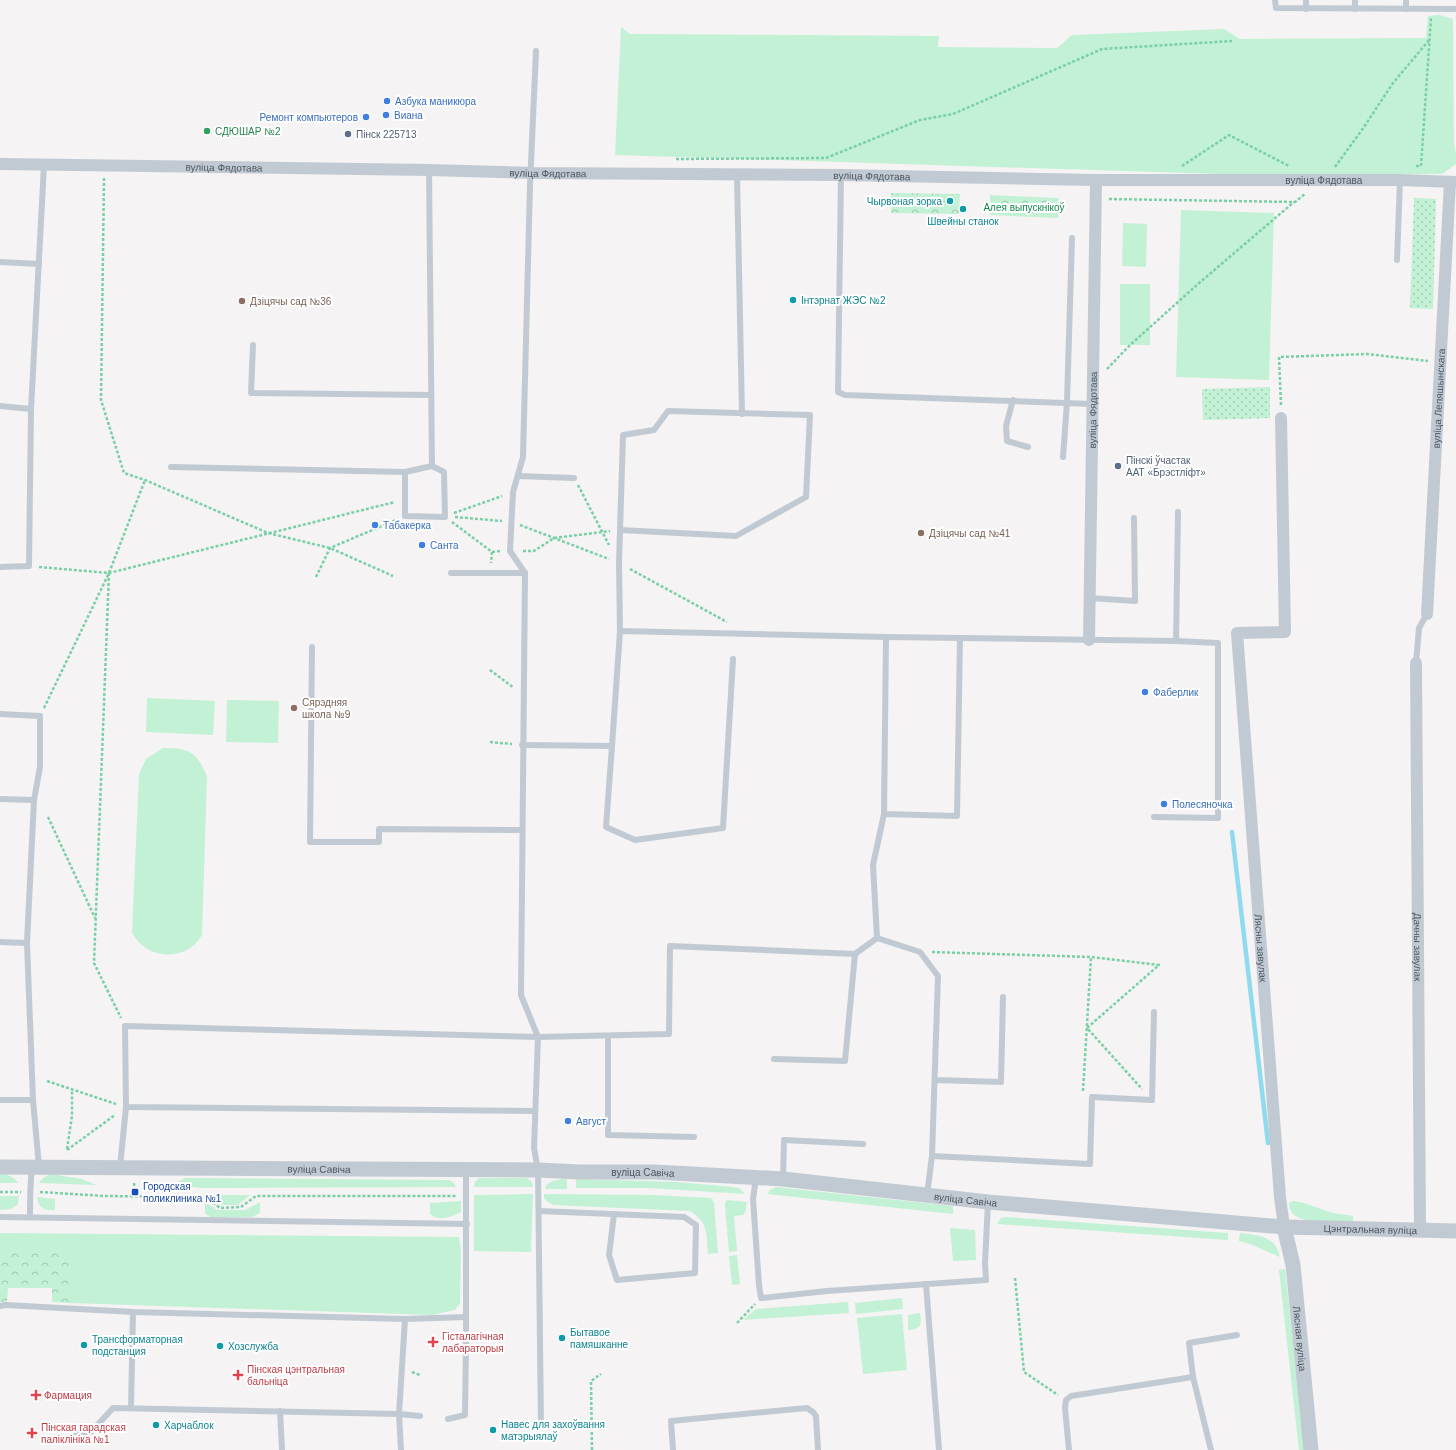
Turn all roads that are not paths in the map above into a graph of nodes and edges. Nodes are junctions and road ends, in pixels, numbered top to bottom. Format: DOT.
graph roads {
  1 [pos="1275,0"];
  2 [pos="1306,0"];
  3 [pos="1355,0"];
  4 [pos="1406,0"];
  5 [pos="1306,9"];
  6 [pos="1355,9"];
  7 [pos="1406,9"];
  8 [pos="1456,9"];
  9 [pos="536,51"];
  10 [pos="0,164"];
  11 [pos="44,165"];
  12 [pos="429,170"];
  13 [pos="532,173"];
  14 [pos="737,175"];
  15 [pos="841,175"];
  16 [pos="1096,180"];
  17 [pos="1400,180"];
  18 [pos="1453,182"];
  19 [pos="1072,238"];
  20 [pos="1397,260"];
  21 [pos="0,262"];
  22 [pos="39,264"];
  23 [pos="253,344"];
  24 [pos="431,395"];
  25 [pos="1013,400"];
  26 [pos="1067,402"];
  27 [pos="1092,404"];
  28 [pos="0,406"];
  29 [pos="31,409"];
  30 [pos="742,414"];
  31 [pos="1281,418"];
  32 [pos="1028,447"];
  33 [pos="1063,458"];
  34 [pos="432,466"];
  35 [pos="171,467"];
  36 [pos="405,472"];
  37 [pos="518,476"];
  38 [pos="574,478"];
  39 [pos="1178,512"];
  40 [pos="1134,518"];
  41 [pos="620,530"];
  42 [pos="0,567"];
  43 [pos="452,573"];
  44 [pos="525,573"];
  45 [pos="1090,598"];
  46 [pos="1427,614"];
  47 [pos="620,631"];
  48 [pos="886,637"];
  49 [pos="960,638"];
  50 [pos="1089,640"];
  51 [pos="1176,641"];
  52 [pos="312,647"];
  53 [pos="733,659"];
  54 [pos="1416,663"];
  55 [pos="0,714"];
  56 [pos="522,745"];
  57 [pos="612,746"];
  58 [pos="0,799"];
  59 [pos="34,800"];
  60 [pos="884,814"];
  61 [pos="1154,817"];
  62 [pos="522,830"];
  63 [pos="877,938"];
  64 [pos="0,942"];
  65 [pos="27,943"];
  66 [pos="855,954"];
  67 [pos="1003,997"];
  68 [pos="1154,1012"];
  69 [pos="608,1036"];
  70 [pos="538,1037"];
  71 [pos="774,1058"];
  72 [pos="935,1080"];
  73 [pos="0,1100"];
  74 [pos="32,1100"];
  75 [pos="126,1107"];
  76 [pos="535,1111"];
  77 [pos="694,1137"];
  78 [pos="863,1144"];
  79 [pos="932,1156"];
  80 [pos="0,1167"];
  81 [pos="35,1167"];
  82 [pos="120,1168"];
  83 [pos="466,1170"];
  84 [pos="538,1170"];
  85 [pos="756,1177"];
  86 [pos="783,1179"];
  87 [pos="927,1195"];
  88 [pos="988,1202"];
  89 [pos="538,1211"];
  90 [pos="614,1214"];
  91 [pos="30,1216"];
  92 [pos="0,1217"];
  93 [pos="467,1224"];
  94 [pos="1284,1227"];
  95 [pos="1420,1230"];
  96 [pos="1456,1231"];
  97 [pos="926,1284"];
  98 [pos="0,1306"];
  99 [pos="133,1312"];
  100 [pos="466,1317"];
  101 [pos="405,1320"];
  102 [pos="466,1329"];
  103 [pos="1237,1335"];
  104 [pos="466,1342"];
  105 [pos="1193,1377"];
  106 [pos="131,1408"];
  107 [pos="280,1411"];
  108 [pos="399,1414"];
  109 [pos="420,1416"];
  110 [pos="448,1419"];
  111 [pos="540,1427"];
  112 [pos="74,1433"];
  113 [pos="282,1450"];
  114 [pos="401,1450"];
  115 [pos="673,1450"];
  116 [pos="818,1450"];
  117 [pos="939,1450"];
  118 [pos="1069,1450"];
  119 [pos="1210,1450"];
  120 [pos="1311,1450"];
  1 -- 5 [label="lane"];
  2 -- 5 [label="lane"];
  3 -- 6 [label="lane"];
  4 -- 7 [label="lane"];
  5 -- 6 [label="lane"];
  6 -- 7 [label="lane"];
  7 -- 8 [label="lane"];
  9 -- 13 [label="lane"];
  10 -- 11 [label="street, вуліца Фядотава"];
  11 -- 12 [label="street, вуліца Фядотава"];
  11 -- 22 [label="lane"];
  12 -- 13 [label="street, вуліца Фядотава"];
  12 -- 24 [label="lane"];
  13 -- 14 [label="street, вуліца Фядотава"];
  13 -- 37 [label="lane"];
  14 -- 15 [label="street, вуліца Фядотава"];
  14 -- 30 [label="lane"];
  15 -- 16 [label="street, вуліца Фядотава"];
  15 -- 25 [label="lane"];
  16 -- 17 [label="street, вуліца Фядотава"];
  16 -- 27 [label="street, вуліца Фядотава"];
  17 -- 18 [label="street, вуліца Фядотава"];
  17 -- 20 [label="lane"];
  18 -- 46 [label="street, вуліца Лепяшынскага"];
  19 -- 26 [label="lane"];
  21 -- 22 [label="lane"];
  22 -- 29 [label="lane"];
  23 -- 24 [label="lane"];
  24 -- 34 [label="lane"];
  25 -- 26 [label="lane"];
  25 -- 32 [label="lane"];
  26 -- 27 [label="lane"];
  26 -- 33 [label="lane"];
  27 -- 45 [label="street, вуліца Фядотава"];
  28 -- 29 [label="lane"];
  29 -- 42 [label="lane"];
  30 -- 41 [label="lane"];
  30 -- 41 [label="lane"];
  31 -- 94 [label="street, Лясны завулак"];
  34 -- 36 [label="lane"];
  34 -- 36 [label="lane"];
  35 -- 36 [label="lane"];
  37 -- 38 [label="lane"];
  37 -- 44 [label="lane"];
  39 -- 51 [label="lane"];
  40 -- 45 [label="lane"];
  41 -- 47 [label="lane"];
  43 -- 44 [label="lane"];
  44 -- 56 [label="lane"];
  45 -- 50 [label="street, вуліца Фядотава"];
  46 -- 54 [label="lane"];
  47 -- 48 [label="lane"];
  47 -- 57 [label="lane"];
  48 -- 49 [label="lane"];
  48 -- 60 [label="lane"];
  49 -- 50 [label="lane"];
  49 -- 60 [label="lane"];
  50 -- 51 [label="lane"];
  51 -- 61 [label="lane"];
  52 -- 62 [label="lane"];
  53 -- 57 [label="lane"];
  54 -- 95 [label="street, Дачны завулак"];
  55 -- 59 [label="lane"];
  56 -- 57 [label="lane"];
  56 -- 62 [label="lane"];
  58 -- 59 [label="lane"];
  59 -- 65 [label="lane"];
  60 -- 63 [label="lane"];
  62 -- 70 [label="lane"];
  63 -- 66 [label="lane"];
  63 -- 72 [label="lane"];
  64 -- 65 [label="lane"];
  65 -- 74 [label="lane"];
  66 -- 69 [label="lane"];
  66 -- 71 [label="lane"];
  67 -- 72 [label="lane"];
  68 -- 79 [label="lane"];
  69 -- 70 [label="lane"];
  69 -- 77 [label="lane"];
  70 -- 75 [label="lane"];
  70 -- 76 [label="lane"];
  72 -- 79 [label="lane"];
  73 -- 74 [label="lane"];
  74 -- 81 [label="lane"];
  75 -- 76 [label="lane"];
  75 -- 82 [label="lane"];
  76 -- 84 [label="lane"];
  78 -- 86 [label="lane"];
  79 -- 87 [label="lane"];
  80 -- 81 [label="street, вуліца Савіча"];
  81 -- 82 [label="street, вуліца Савіча"];
  81 -- 91 [label="lane"];
  82 -- 83 [label="street, вуліца Савіча"];
  83 -- 84 [label="street, вуліца Савіча"];
  83 -- 93 [label="lane"];
  84 -- 85 [label="street, вуліца Савіча"];
  84 -- 89 [label="lane"];
  85 -- 86 [label="street, вуліца Савіча"];
  85 -- 97 [label="lane"];
  86 -- 87 [label="street, вуліца Савіча"];
  87 -- 88 [label="street, вуліца Савіча"];
  88 -- 94 [label="street, вуліца Савіча"];
  88 -- 97 [label="lane"];
  89 -- 90 [label="lane"];
  89 -- 111 [label="lane"];
  90 -- 90 [label="lane"];
  91 -- 92 [label="lane"];
  91 -- 93 [label="lane"];
  93 -- 100 [label="lane"];
  94 -- 95 [label="street, Цэнтральная вуліца"];
  94 -- 120 [label="street, Лясная вуліца"];
  95 -- 96 [label="street, Цэнтральная вуліца"];
  97 -- 117 [label="lane"];
  98 -- 99 [label="lane"];
  99 -- 101 [label="lane"];
  99 -- 106 [label="lane"];
  100 -- 101 [label="lane"];
  100 -- 102 [label="lane"];
  101 -- 108 [label="lane"];
  103 -- 105 [label="lane"];
  104 -- 110 [label="lane"];
  105 -- 118 [label="lane"];
  105 -- 119 [label="lane"];
  106 -- 107 [label="lane"];
  106 -- 112 [label="lane"];
  107 -- 108 [label="lane"];
  107 -- 113 [label="lane"];
  108 -- 109 [label="lane"];
  108 -- 114 [label="lane"];
  115 -- 116 [label="lane"];
}
